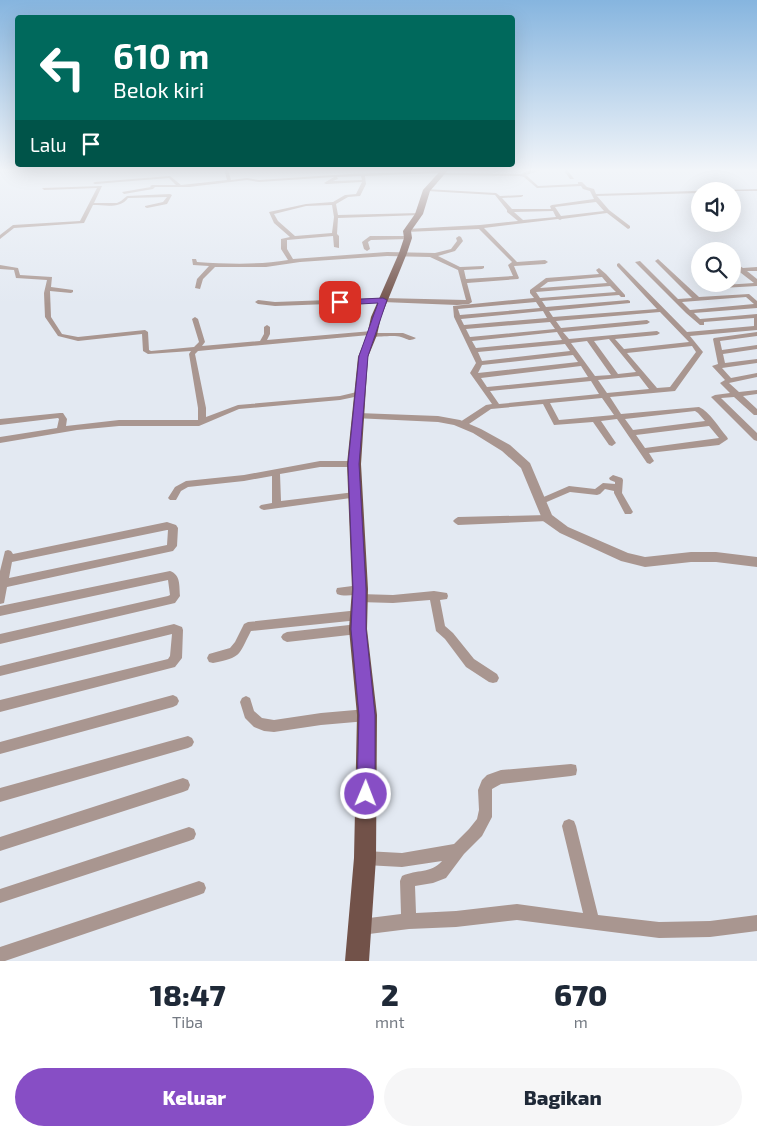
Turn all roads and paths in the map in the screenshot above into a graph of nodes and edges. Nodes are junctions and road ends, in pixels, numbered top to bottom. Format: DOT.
graph roads {
  1 [pos="86,214"];
  2 [pos="271,214"];
  3 [pos="335,214"];
  4 [pos="419,214"];
  5 [pos="512,214"];
  6 [pos="556,214"];
  7 [pos="595,214"];
  8 [pos="610,214"];
  9 [pos="336,217"];
  10 [pos="560,219"];
  11 [pos="522,223"];
  12 [pos="480,227"];
  13 [pos="628,227"];
  14 [pos="334,234"];
  15 [pos="408,235"];
  16 [pos="0,237"];
  17 [pos="294,238"];
  18 [pos="459,238"];
  19 [pos="337,247"];
  20 [pos="366,248"];
  21 [pos="403,253"];
  22 [pos="430,255"];
  23 [pos="194,260"];
  24 [pos="291,261"];
  25 [pos="545,262"];
  26 [pos="638,262"];
  27 [pos="658,262"];
  28 [pos="516,264"];
  29 [pos="214,265"];
  30 [pos="618,265"];
  31 [pos="0,267"];
  32 [pos="482,267"];
  33 [pos="460,268"];
  34 [pos="757,269"];
  35 [pos="742,270"];
  36 [pos="671,274"];
  37 [pos="652,275"];
  38 [pos="465,281"];
  39 [pos="756,281"];
  40 [pos="612,284"];
  41 [pos="741,284"];
  42 [pos="198,288"];
  43 [pos="48,289"];
  44 [pos="534,290"];
  45 [pos="71,291"];
  46 [pos="620,293"];
  47 [pos="757,294"];
  48 [pos="747,295"];
  49 [pos="697,299"];
  50 [pos="383,300"];
  51 [pos="538,300"];
  52 [pos="670,301"];
  53 [pos="677,301"];
  54 [pos="258,302"];
  55 [pos="628,302"];
  56 [pos="655,302"];
  57 [pos="662,302"];
  58 [pos="757,305"];
  59 [pos="544,309"];
  60 [pos="662,310"];
  61 [pos="638,312"];
  62 [pos="688,312"];
  63 [pos="457,317"];
  64 [pos="195,319"];
  65 [pos="552,320"];
  66 [pos="699,321"];
  67 [pos="647,322"];
  68 [pos="267,327"];
  69 [pos="463,327"];
  70 [pos="559,330"];
  71 [pos="710,332"];
  72 [pos="372,334"];
  73 [pos="657,334"];
  74 [pos="685,334"];
  75 [pos="757,334"];
  76 [pos="413,338"];
  77 [pos="611,338"];
  78 [pos="468,339"];
  79 [pos="589,339"];
  80 [pos="567,341"];
  81 [pos="263,342"];
  82 [pos="694,344"];
  83 [pos="669,346"];
  84 [pos="757,347"];
  85 [pos="196,349"];
  86 [pos="474,350"];
  87 [pos="623,351"];
  88 [pos="719,352"];
  89 [pos="575,353"];
  90 [pos="757,361"];
  91 [pos="480,363"];
  92 [pos="583,364"];
  93 [pos="722,366"];
  94 [pos="641,374"];
  95 [pos="476,376"];
  96 [pos="616,376"];
  97 [pos="757,376"];
  98 [pos="593,379"];
  99 [pos="729,380"];
  100 [pos="486,389"];
  101 [pos="655,391"];
  102 [pos="757,392"];
  103 [pos="361,393"];
  104 [pos="736,394"];
  105 [pos="607,399"];
  106 [pos="547,404"];
  107 [pos="497,406"];
  108 [pos="756,411"];
  109 [pos="358,416"];
  110 [pos="619,417"];
  111 [pos="595,419"];
  112 [pos="0,422"];
  113 [pos="202,422"];
  114 [pos="711,423"];
  115 [pos="463,424"];
  116 [pos="61,430"];
  117 [pos="630,432"];
  118 [pos="757,438"];
  119 [pos="0,440"];
  120 [pos="612,443"];
  121 [pos="644,451"];
  122 [pos="650,461"];
  123 [pos="354,464"];
  124 [pos="276,471"];
  125 [pos="613,478"];
  126 [pos="619,488"];
  127 [pos="355,495"];
  128 [pos="173,498"];
  129 [pos="542,501"];
  130 [pos="277,504"];
  131 [pos="264,507"];
  132 [pos="628,512"];
  133 [pos="547,518"];
  134 [pos="458,521"];
  135 [pos="757,562"];
  136 [pos="3,584"];
  137 [pos="341,591"];
  138 [pos="359,593"];
  139 [pos="0,600"];
  140 [pos="0,611"];
  141 [pos="359,622"];
  142 [pos="287,637"];
  143 [pos="0,639"];
  144 [pos="213,658"];
  145 [pos="0,672"];
  146 [pos="493,678"];
  147 [pos="173,701"];
  148 [pos="246,702"];
  149 [pos="0,706"];
  150 [pos="367,715"];
  151 [pos="188,742"];
  152 [pos="0,748"];
  153 [pos="571,770"];
  154 [pos="182,785"];
  155 [pos="0,795"];
  156 [pos="569,826"];
  157 [pos="189,834"];
  158 [pos="0,844"];
  159 [pos="457,851"];
  160 [pos="365,858"];
  161 [pos="200,888"];
  162 [pos="0,896"];
  163 [pos="592,920"];
  164 [pos="410,921"];
  165 [pos="757,924"];
  166 [pos="361,927"];
  167 [pos="0,955"];
  168 [pos="357,961"];
  1 -- 16 [label="street"];
  2 -- 17 [label="street"];
  3 -- 9 [label="street"];
  4 -- 9 [label="street"];
  4 -- 15 [label="main road"];
  5 -- 11 [label="street"];
  6 -- 10 [label="street"];
  7 -- 10 [label="street"];
  8 -- 13 [label="street"];
  9 -- 14 [label="street"];
  10 -- 11 [label="street"];
  11 -- 12 [label="street"];
  12 -- 15 [label="street"];
  12 -- 28 [label="street"];
  14 -- 17 [label="street"];
  14 -- 19 [label="street"];
  15 -- 20 [label="street"];
  15 -- 21 [label="main road"];
  17 -- 24 [label="street"];
  18 -- 22 [label="street"];
  21 -- 22 [label="street"];
  21 -- 24 [label="street"];
  21 -- 50 [label="main road"];
  22 -- 33 [label="street"];
  23 -- 29 [label="street"];
  24 -- 29 [label="street"];
  25 -- 28 [label="street"];
  26 -- 37 [label="street"];
  27 -- 36 [label="street"];
  28 -- 38 [label="street"];
  29 -- 42 [label="street"];
  30 -- 56 [label="street"];
  31 -- 43 [label="street"];
  32 -- 33 [label="street"];
  33 -- 38 [label="street"];
  34 -- 35 [label="street"];
  35 -- 39 [label="street"];
  36 -- 37 [label="street"];
  36 -- 49 [label="street"];
  37 -- 53 [label="street"];
  38 -- 50 [label="street"];
  39 -- 41 [label="street"];
  40 -- 44 [label="street"];
  40 -- 44 [label="street"];
  40 -- 46 [label="street"];
  43 -- 45 [label="street"];
  43 -- 85 [label="street"];
  44 -- 51 [label="street"];
  46 -- 51 [label="street"];
  46 -- 55 [label="street"];
  47 -- 48 [label="street"];
  48 -- 49 [label="street"];
  48 -- 58 [label="street"];
  49 -- 53 [label="street"];
  50 -- 54 [label="street"];
  50 -- 72 [label="main road"];
  51 -- 59 [label="street"];
  51 -- 63 [label="street"];
  52 -- 53 [label="street"];
  53 -- 62 [label="street"];
  55 -- 59 [label="street"];
  55 -- 61 [label="street"];
  56 -- 57 [label="street"];
  56 -- 60 [label="street"];
  58 -- 62 [label="street"];
  59 -- 63 [label="street"];
  59 -- 65 [label="street"];
  60 -- 61 [label="street"];
  60 -- 74 [label="street"];
  61 -- 65 [label="street"];
  61 -- 67 [label="street"];
  62 -- 66 [label="street"];
  63 -- 69 [label="street"];
  64 -- 85 [label="street"];
  65 -- 69 [label="street"];
  65 -- 70 [label="street"];
  66 -- 71 [label="street"];
  66 -- 71 [label="street"];
  67 -- 70 [label="street"];
  67 -- 73 [label="street"];
  68 -- 81 [label="street"];
  69 -- 78 [label="street"];
  70 -- 78 [label="street"];
  70 -- 80 [label="street"];
  71 -- 74 [label="street"];
  72 -- 76 [label="street"];
  72 -- 81 [label="street"];
  72 -- 103 [label="main road"];
  73 -- 77 [label="street"];
  73 -- 83 [label="street"];
  74 -- 82 [label="street"];
  75 -- 88 [label="street"];
  77 -- 79 [label="street"];
  77 -- 87 [label="street"];
  78 -- 86 [label="street"];
  79 -- 80 [label="street"];
  79 -- 96 [label="street"];
  80 -- 86 [label="street"];
  80 -- 89 [label="street"];
  81 -- 85 [label="street"];
  82 -- 83 [label="street"];
  82 -- 101 [label="street"];
  83 -- 87 [label="street"];
  84 -- 88 [label="street"];
  85 -- 113 [label="street"];
  86 -- 91 [label="street"];
  87 -- 94 [label="street"];
  88 -- 93 [label="street"];
  89 -- 91 [label="street"];
  89 -- 92 [label="street"];
  90 -- 93 [label="street"];
  91 -- 95 [label="street"];
  92 -- 95 [label="street"];
  92 -- 98 [label="street"];
  93 -- 99 [label="street"];
  94 -- 96 [label="street"];
  94 -- 101 [label="street"];
  95 -- 100 [label="street"];
  96 -- 98 [label="street"];
  97 -- 99 [label="street"];
  98 -- 100 [label="street"];
  98 -- 105 [label="street"];
  99 -- 104 [label="street"];
  100 -- 107 [label="street"];
  101 -- 105 [label="street"];
  102 -- 104 [label="street"];
  103 -- 109 [label="main road"];
  103 -- 113 [label="street"];
  104 -- 108 [label="street"];
  104 -- 118 [label="street"];
  105 -- 106 [label="street"];
  105 -- 110 [label="street"];
  106 -- 107 [label="street"];
  106 -- 111 [label="street"];
  107 -- 115 [label="street"];
  109 -- 115 [label="street"];
  109 -- 123 [label="main road"];
  110 -- 111 [label="street"];
  110 -- 114 [label="street"];
  110 -- 117 [label="street"];
  111 -- 120 [label="street"];
  112 -- 116 [label="street"];
  113 -- 116 [label="street"];
  114 -- 117 [label="street"];
  114 -- 121 [label="street"];
  115 -- 129 [label="street"];
  116 -- 119 [label="street"];
  117 -- 121 [label="street"];
  121 -- 122 [label="street"];
  123 -- 124 [label="street"];
  123 -- 127 [label="main road"];
  124 -- 128 [label="street"];
  124 -- 130 [label="street"];
  125 -- 126 [label="street"];
  126 -- 129 [label="street"];
  126 -- 132 [label="street"];
  127 -- 130 [label="street"];
  127 -- 138 [label="main road"];
  129 -- 133 [label="street"];
  130 -- 131 [label="street"];
  133 -- 134 [label="street"];
  133 -- 135 [label="street"];
  136 -- 136 [label="street"];
  136 -- 139 [label="street"];
  137 -- 138 [label="street"];
  138 -- 141 [label="main road"];
  138 -- 146 [label="street"];
  140 -- 143 [label="street"];
  141 -- 142 [label="street"];
  141 -- 144 [label="street"];
  141 -- 150 [label="main road"];
  145 -- 149 [label="street"];
  147 -- 152 [label="street"];
  148 -- 150 [label="street"];
  150 -- 160 [label="main road"];
  151 -- 155 [label="street"];
  153 -- 159 [label="street"];
  154 -- 158 [label="street"];
  156 -- 163 [label="street"];
  157 -- 162 [label="street"];
  159 -- 160 [label="street"];
  159 -- 164 [label="street"];
  160 -- 166 [label="main road"];
  161 -- 167 [label="street"];
  163 -- 164 [label="street"];
  163 -- 165 [label="street"];
  164 -- 166 [label="street"];
  166 -- 168 [label="main road"];
}
